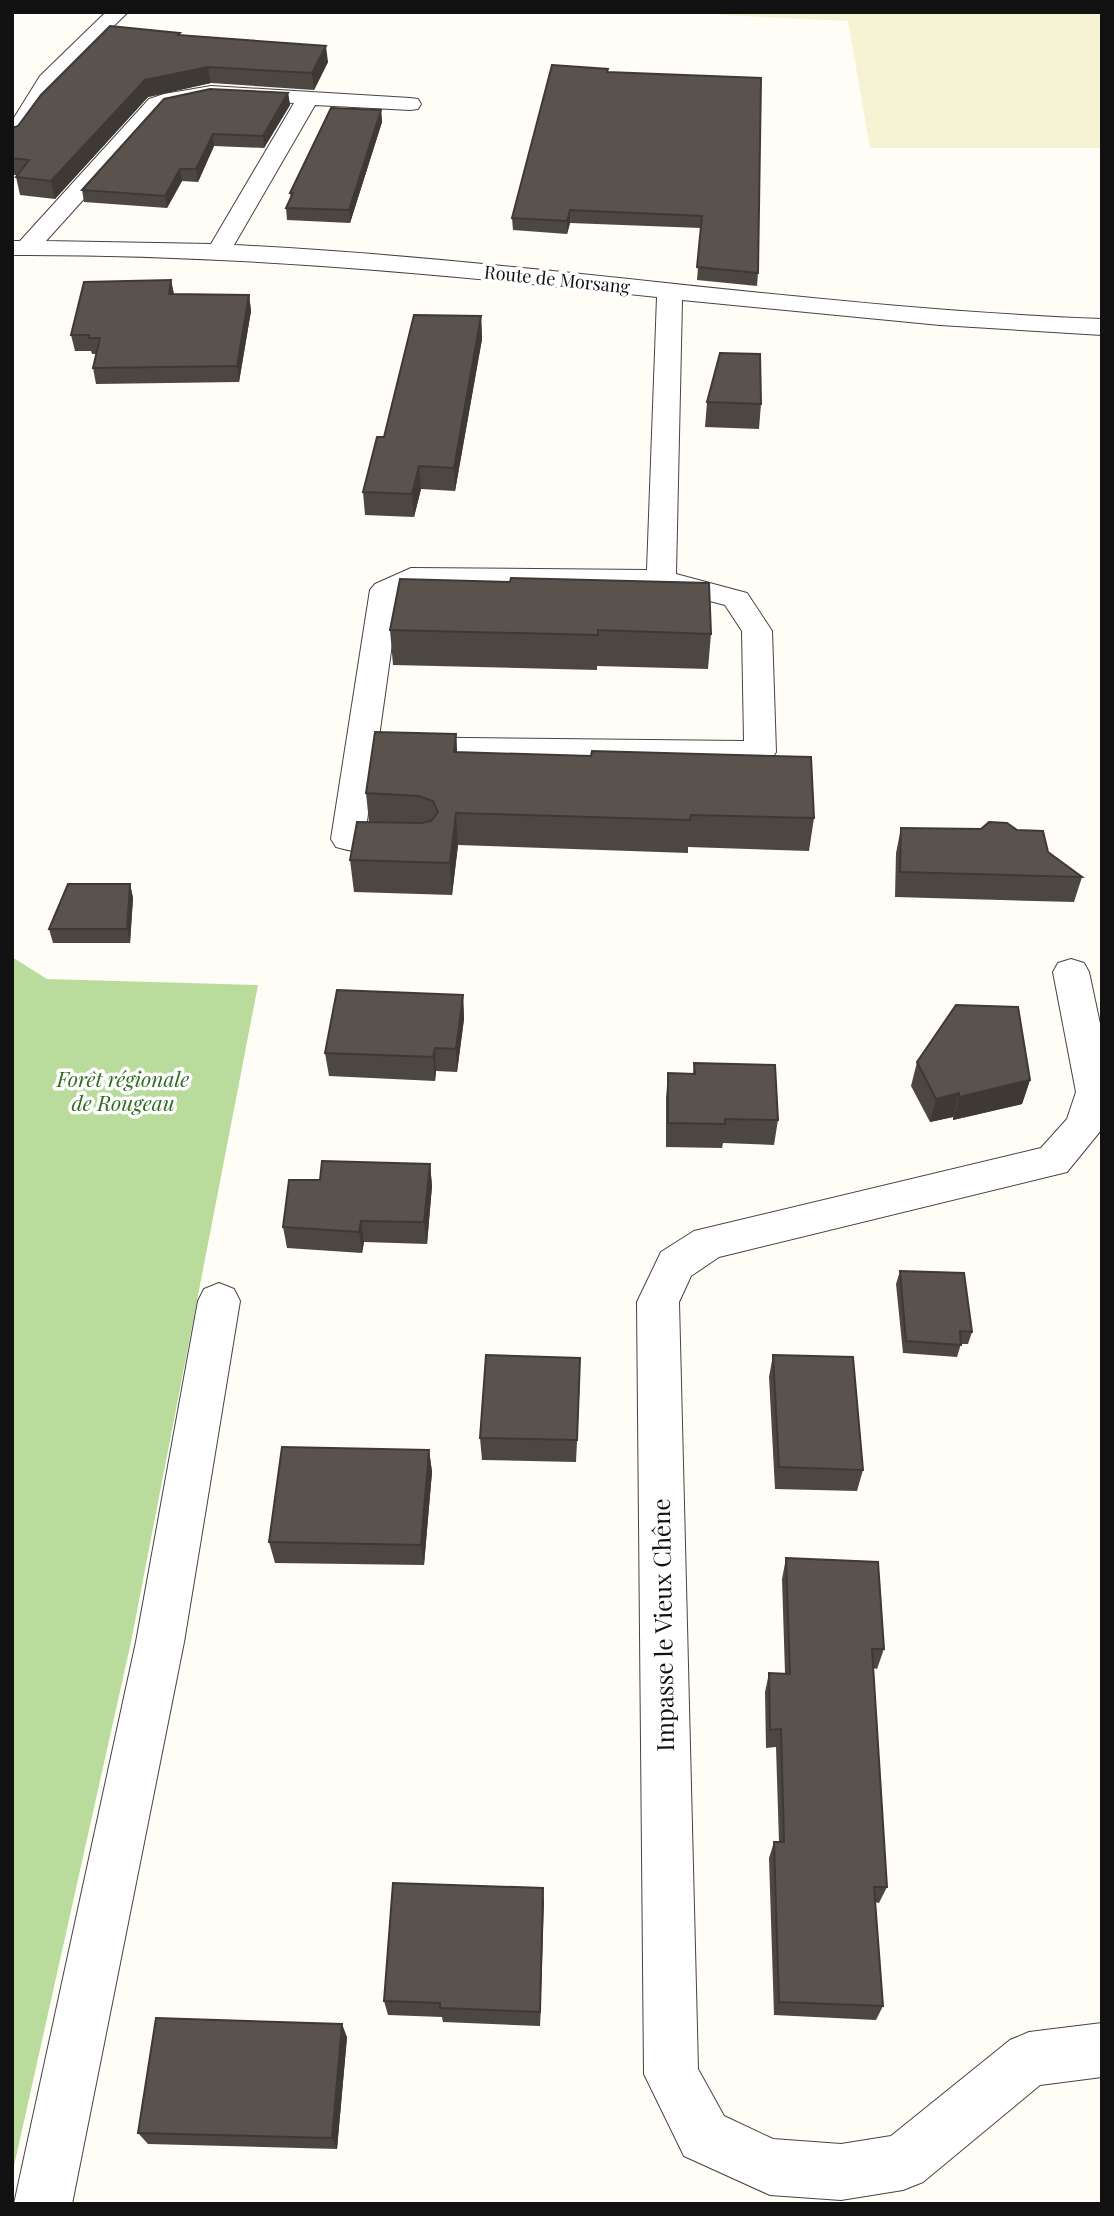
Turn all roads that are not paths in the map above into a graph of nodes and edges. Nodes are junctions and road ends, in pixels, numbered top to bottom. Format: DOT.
graph roads {
  1 [pos="118,12"];
  2 [pos="308,98"];
  3 [pos="410,104"];
  4 [pos="12,137"];
  5 [pos="20,247"];
  6 [pos="219,250"];
  7 [pos="670,291"];
  8 [pos="1102,327"];
  9 [pos="661,579"];
  10 [pos="362,747"];
  11 [pos="421,843"];
  12 [pos="1071,972"];
  13 [pos="219,1301"];
  14 [pos="1102,2050"];
  15 [pos="43,2204"];
  1 -- 4 [label="street"];
  2 -- 3 [label="street"];
  2 -- 5 [label="street"];
  2 -- 6 [label="street"];
  5 -- 6 [label="street, Route de Morsang"];
  6 -- 7 [label="street, Route de Morsang"];
  7 -- 8 [label="street, Route de Morsang"];
  7 -- 9 [label="street"];
  9 -- 10 [label="street"];
  9 -- 10 [label="street"];
  10 -- 11 [label="street"];
  12 -- 14 [label="street, Impasse le Vieux Chêne"];
  13 -- 15 [label="street"];
}
